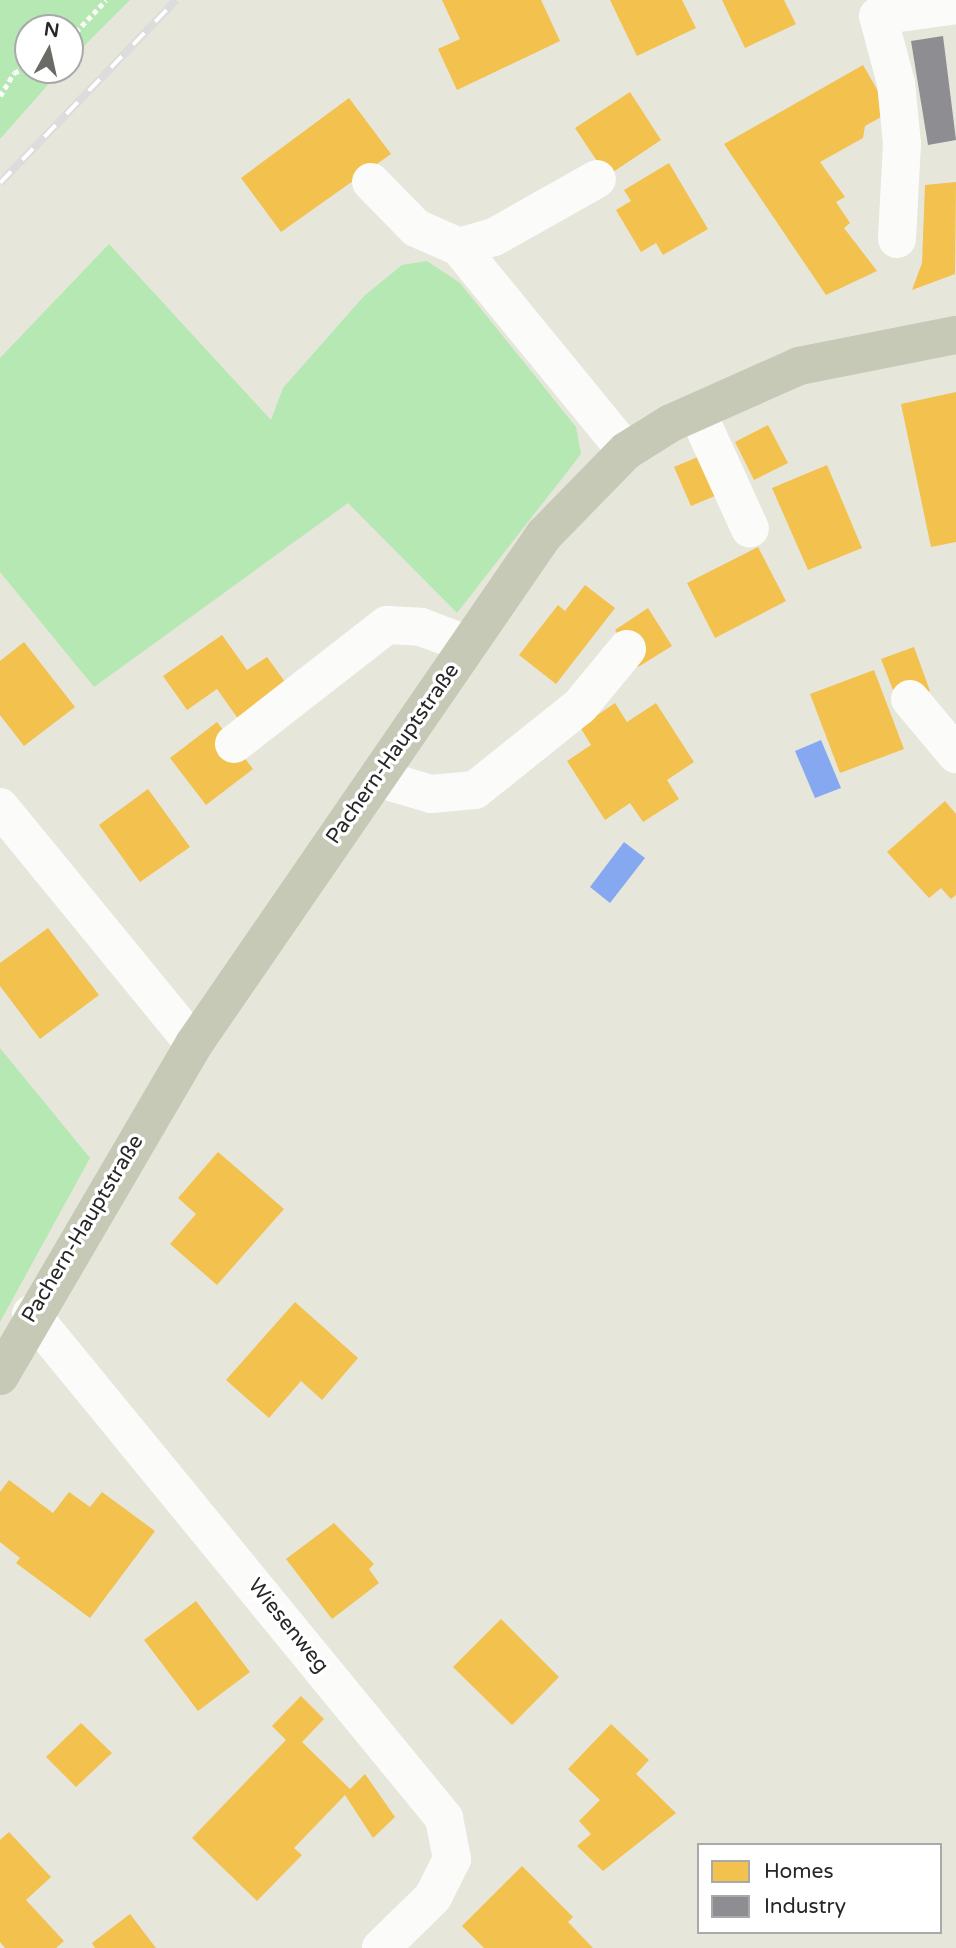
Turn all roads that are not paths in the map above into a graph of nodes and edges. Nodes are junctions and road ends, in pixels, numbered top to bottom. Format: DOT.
graph roads {
  1 [pos="956,5"];
  2 [pos="597,179"];
  3 [pos="371,182"];
  4 [pos="897,239"];
  5 [pos="459,247"];
  6 [pos="956,335"];
  7 [pos="697,412"];
  8 [pos="626,451"];
  9 [pos="750,529"];
  10 [pos="469,645"];
  11 [pos="627,649"];
  12 [pos="910,699"];
  13 [pos="234,744"];
  14 [pos="956,754"];
  15 [pos="377,778"];
  16 [pos="0,807"];
  17 [pos="194,1044"];
  18 [pos="32,1314"];
  19 [pos="0,1376"];
  20 [pos="382,1948"];
  1 -- 4 [label="street"];
  2 -- 5 [label="street"];
  3 -- 5 [label="street"];
  5 -- 8 [label="street"];
  6 -- 7 [label="main road, Pachern-Hauptstraße"];
  7 -- 8 [label="main road, Pachern-Hauptstraße"];
  7 -- 9 [label="street"];
  8 -- 10 [label="main road, Pachern-Hauptstraße"];
  10 -- 13 [label="street"];
  10 -- 15 [label="main road, Pachern-Hauptstraße"];
  11 -- 15 [label="street"];
  12 -- 14 [label="street"];
  15 -- 17 [label="main road, Pachern-Hauptstraße"];
  16 -- 17 [label="street"];
  17 -- 18 [label="main road, Pachern-Hauptstraße"];
  18 -- 19 [label="main road, Pachern-Hauptstraße"];
  18 -- 20 [label="street, Wiesenweg"];
}
